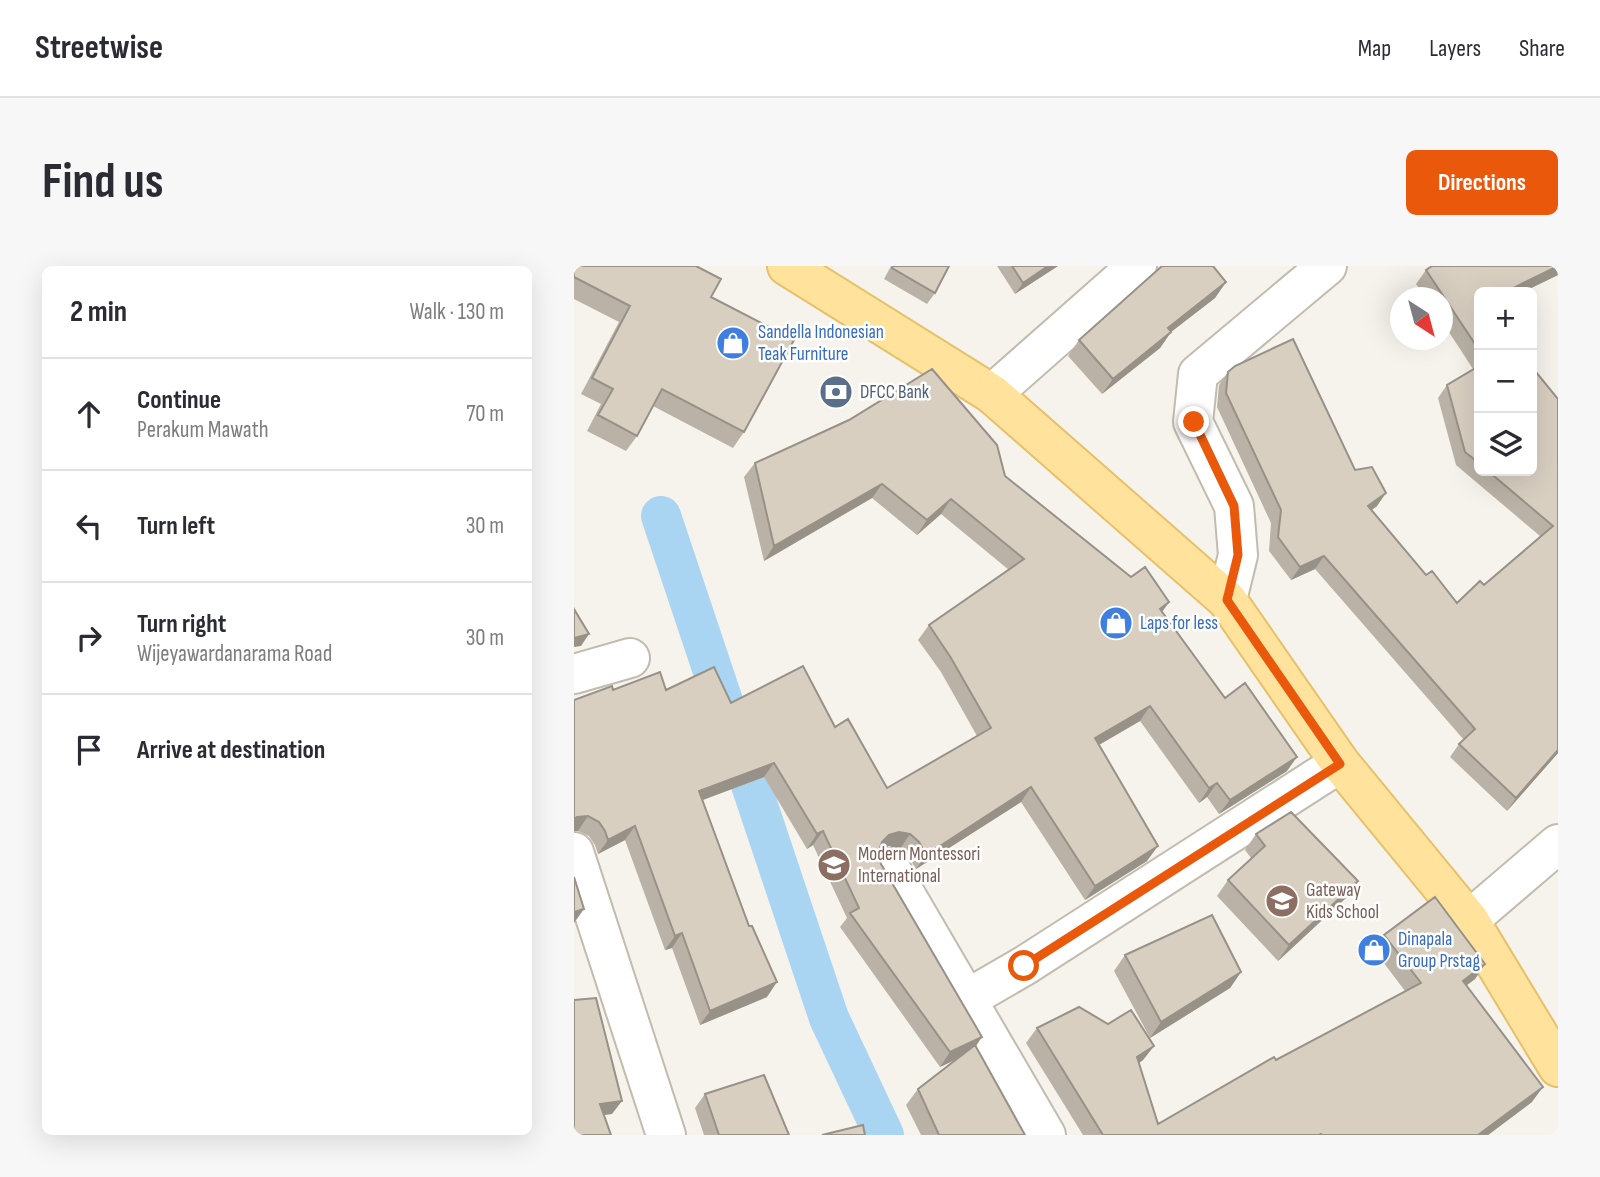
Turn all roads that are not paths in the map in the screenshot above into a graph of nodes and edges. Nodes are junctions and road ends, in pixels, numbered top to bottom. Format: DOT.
graph roads {
  1 [pos="787,266"];
  2 [pos="1137,266"];
  3 [pos="1327,266"];
  4 [pos="992,394"];
  5 [pos="1227,600"];
  6 [pos="630,658"];
  7 [pos="574,674"];
  8 [pos="1340,764"];
  9 [pos="1558,844"];
  10 [pos="574,852"];
  11 [pos="890,868"];
  12 [pos="1469,920"];
  13 [pos="967,999"];
  14 [pos="1558,1068"];
  15 [pos="666,1135"];
  16 [pos="1046,1135"];
  1 -- 4 [label="main road"];
  2 -- 4 [label="street"];
  3 -- 5 [label="street"];
  4 -- 5 [label="main road"];
  5 -- 8 [label="main road"];
  6 -- 7 [label="street"];
  8 -- 12 [label="main road"];
  8 -- 13 [label="street"];
  9 -- 12 [label="street"];
  10 -- 15 [label="street"];
  11 -- 13 [label="street"];
  12 -- 14 [label="main road"];
  13 -- 16 [label="street"];
}
